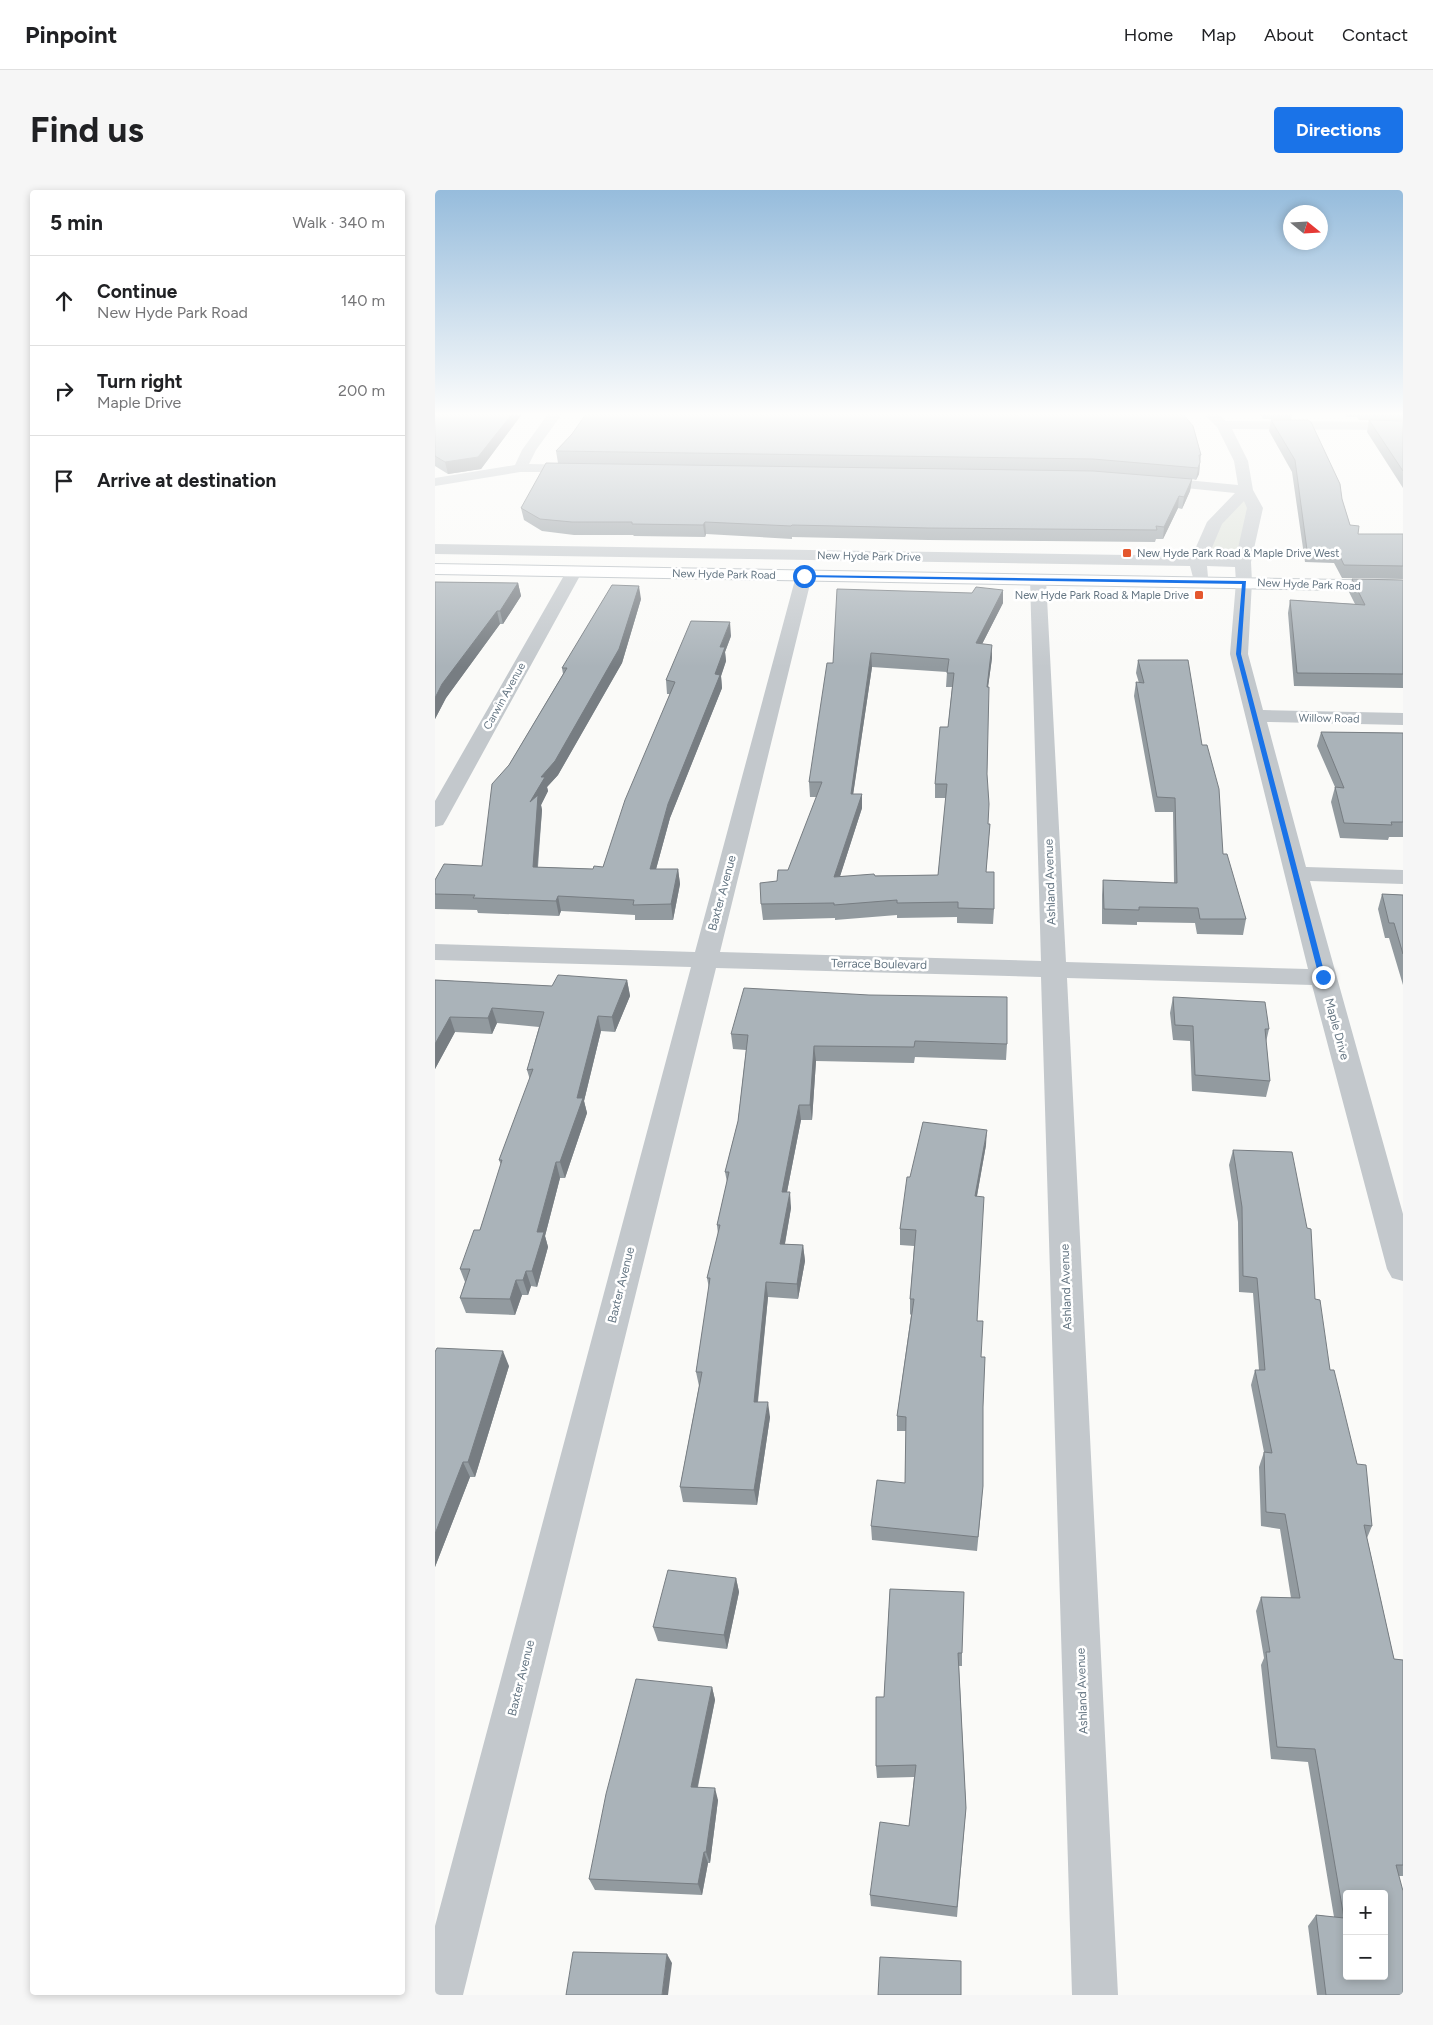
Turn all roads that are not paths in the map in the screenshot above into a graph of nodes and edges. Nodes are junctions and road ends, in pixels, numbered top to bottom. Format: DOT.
graph roads {
  1 [pos="1238,498"];
  2 [pos="1250,498"];
  3 [pos="435,549"];
  4 [pos="1198,561"];
  5 [pos="435,569"];
  6 [pos="574,572"];
  7 [pos="1244,572"];
  8 [pos="804,576"];
  9 [pos="1038,579"];
  10 [pos="1200,582"];
  11 [pos="1403,586"];
  12 [pos="1255,716"];
  13 [pos="1403,719"];
  14 [pos="435,820"];
  15 [pos="1298,874"];
  16 [pos="1403,877"];
  17 [pos="435,952"];
  18 [pos="705,960"];
  19 [pos="1053,969"];
  20 [pos="1323,977"];
  21 [pos="1403,1269"];
  22 [pos="440,1995"];
  23 [pos="1095,1995"];
  1 -- 4 [label="street"];
  2 -- 7 [label="street, Maple Drive"];
  3 -- 4 [label="street, New Hyde Park Drive"];
  4 -- 7 [label="street, New Hyde Park Drive"];
  4 -- 10 [label="street"];
  5 -- 6 [label="main road, New Hyde Park Road"];
  6 -- 8 [label="main road, New Hyde Park Road"];
  6 -- 14 [label="street, Carwin Avenue"];
  7 -- 10 [label="main road, New Hyde Park Road"];
  7 -- 11 [label="main road, New Hyde Park Road"];
  7 -- 12 [label="street, Maple Drive"];
  8 -- 9 [label="main road, New Hyde Park Road"];
  8 -- 18 [label="street, Baxter Avenue"];
  9 -- 10 [label="main road, New Hyde Park Road"];
  9 -- 19 [label="street, Ashland Avenue"];
  12 -- 13 [label="street, Willow Road"];
  12 -- 15 [label="street, Maple Drive"];
  15 -- 16 [label="street"];
  15 -- 20 [label="street, Maple Drive"];
  17 -- 18 [label="street, Terrace Boulevard"];
  18 -- 19 [label="street, Terrace Boulevard"];
  18 -- 22 [label="street, Baxter Avenue"];
  19 -- 20 [label="street, Terrace Boulevard"];
  19 -- 23 [label="street, Ashland Avenue"];
  20 -- 21 [label="street, Maple Drive"];
}
